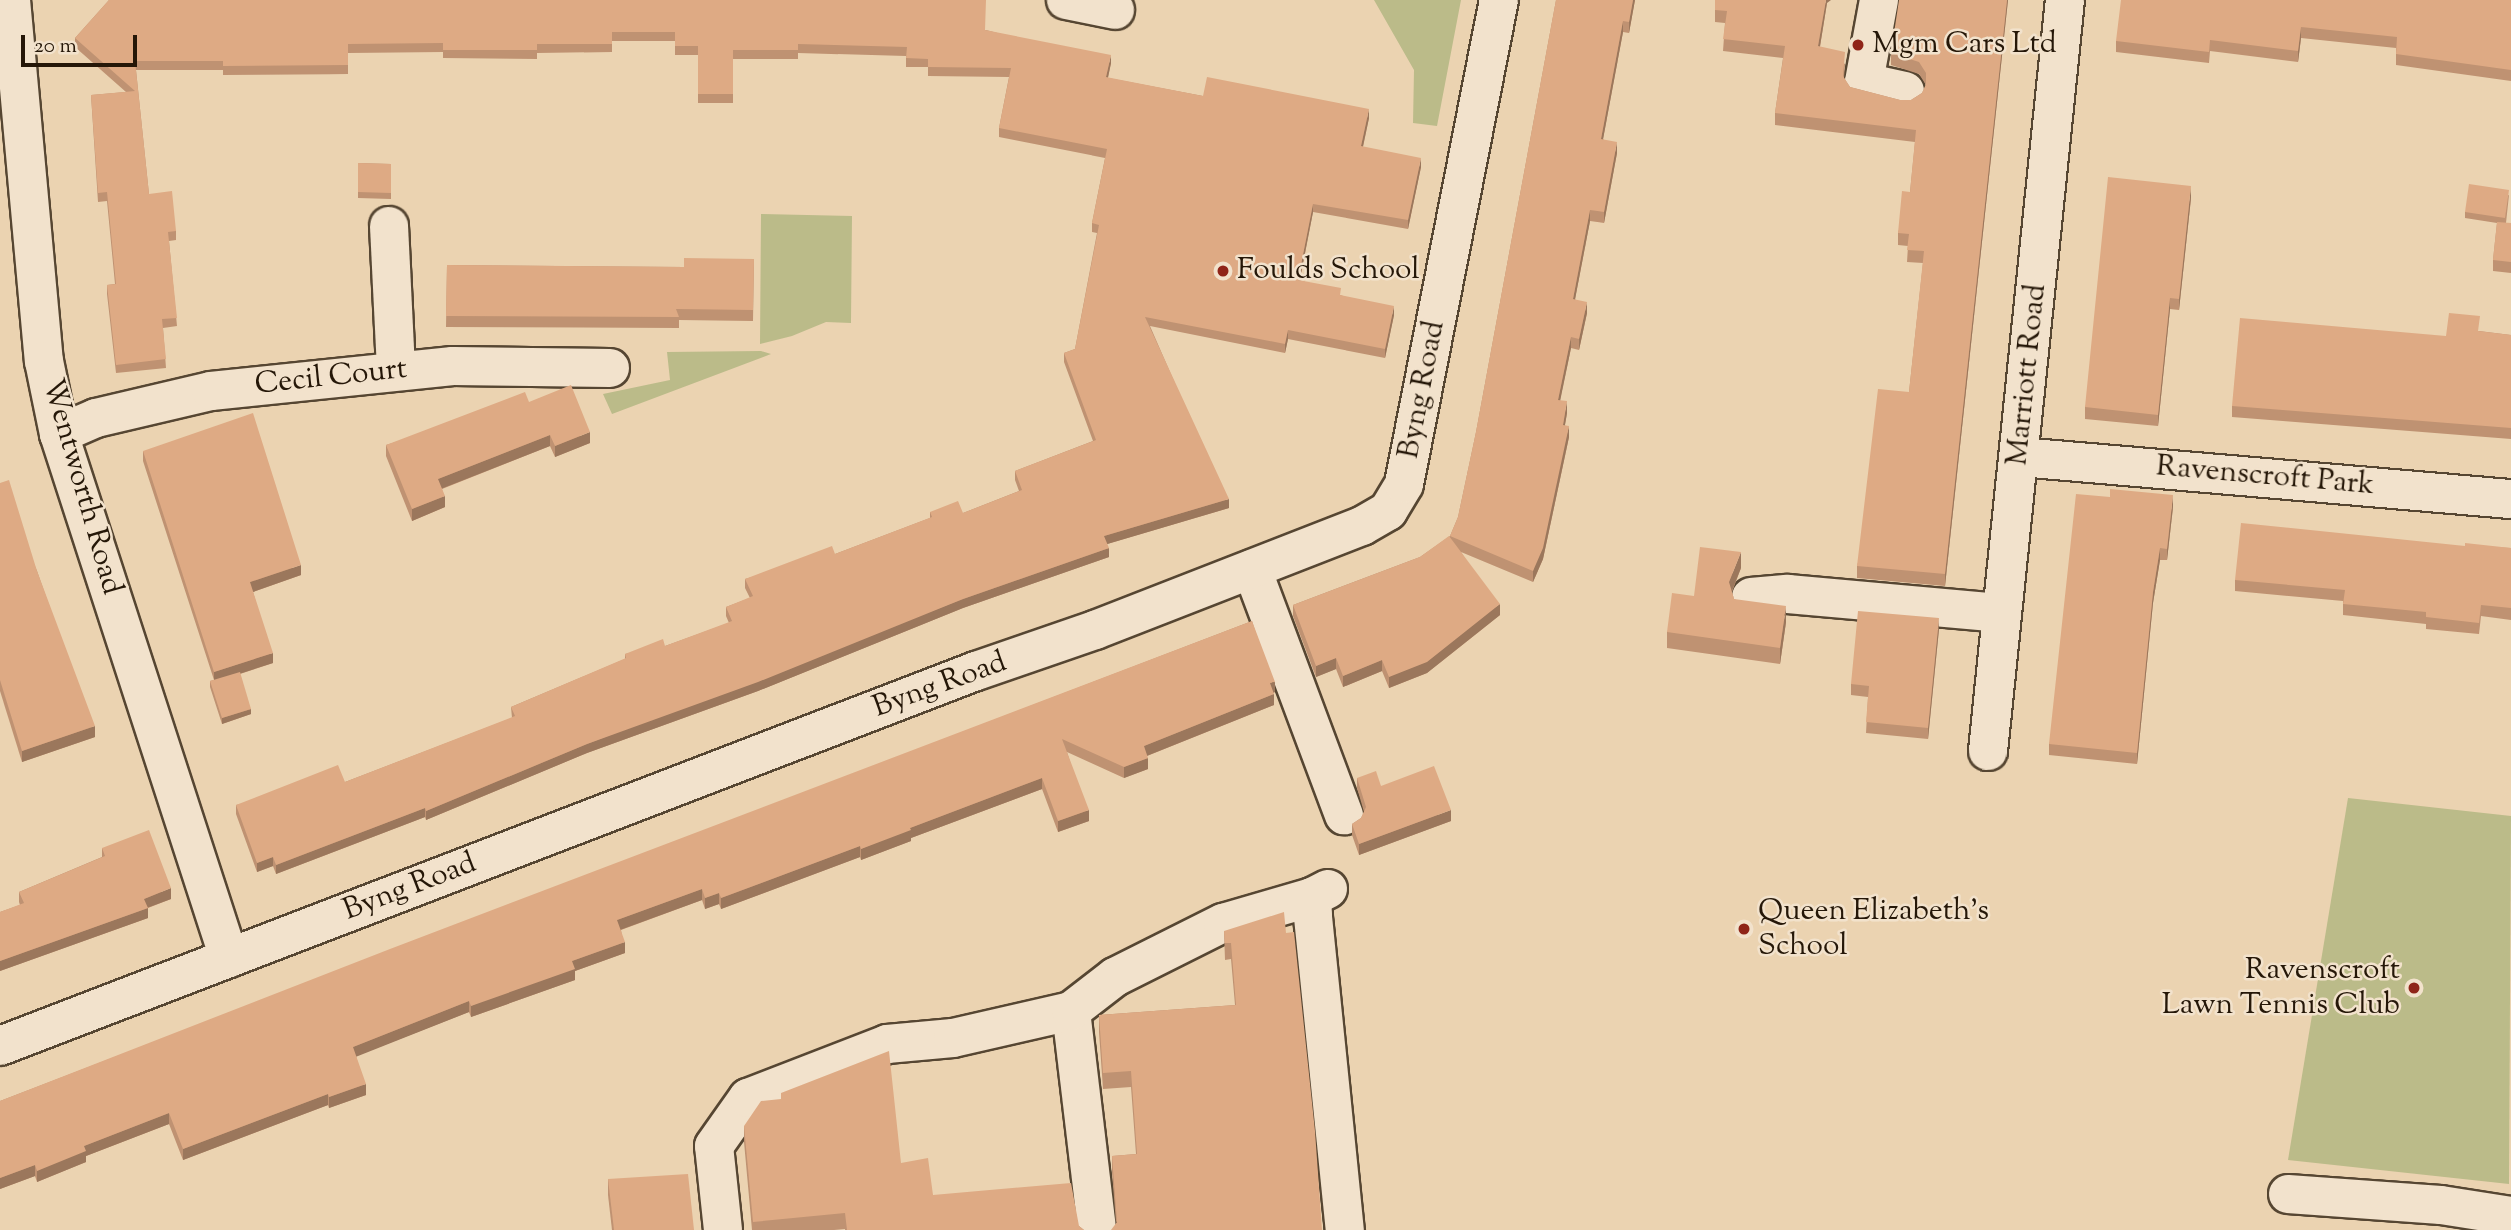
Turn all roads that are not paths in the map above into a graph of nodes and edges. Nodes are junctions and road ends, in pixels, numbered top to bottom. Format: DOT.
graph roads {
  1 [pos="11,0"];
  2 [pos="1066,0"];
  3 [pos="1499,0"];
  4 [pos="1880,0"];
  5 [pos="2065,0"];
  6 [pos="1115,9"];
  7 [pos="1905,91"];
  8 [pos="389,226"];
  9 [pos="610,368"];
  10 [pos="396,371"];
  11 [pos="59,434"];
  12 [pos="2020,457"];
  13 [pos="2511,499"];
  14 [pos="1252,569"];
  15 [pos="1751,597"];
  16 [pos="2002,613"];
  17 [pos="1988,751"];
  18 [pos="1345,815"];
  19 [pos="229,958"];
  20 [pos="1071,1011"];
  21 [pos="0,1046"];
  22 [pos="2288,1194"];
  23 [pos="2511,1216"];
  24 [pos="2439,1218"];
  25 [pos="723,1230"];
  26 [pos="1097,1230"];
  27 [pos="1345,1230"];
  1 -- 11 [label="street, Wentworth Road"];
  2 -- 6 [label="street"];
  3 -- 14 [label="street, Byng Road"];
  4 -- 7 [label="street"];
  5 -- 12 [label="street, Marriott Road"];
  8 -- 10 [label="street"];
  9 -- 10 [label="street, Cecil Court"];
  10 -- 11 [label="street, Cecil Court"];
  11 -- 19 [label="street, Wentworth Road"];
  12 -- 13 [label="street, Ravenscroft Park"];
  12 -- 16 [label="street, Marriott Road"];
  14 -- 18 [label="street"];
  14 -- 19 [label="street, Byng Road"];
  15 -- 16 [label="street"];
  16 -- 17 [label="street, Marriott Road"];
  19 -- 21 [label="street, Byng Road"];
  20 -- 25 [label="street"];
  20 -- 26 [label="street"];
  20 -- 27 [label="street"];
  22 -- 24 [label="street"];
  23 -- 24 [label="street"];
}
